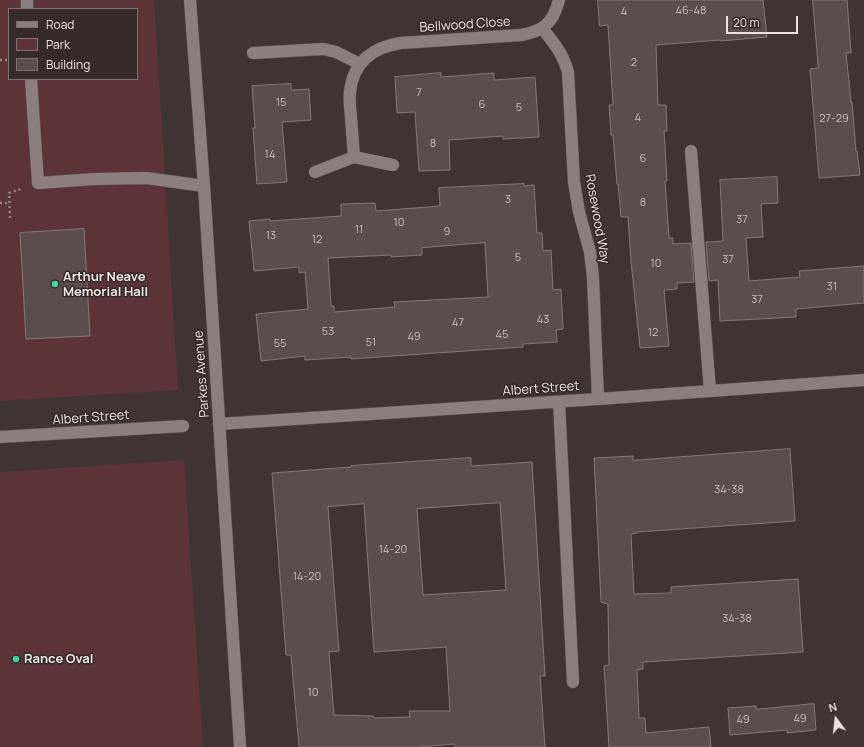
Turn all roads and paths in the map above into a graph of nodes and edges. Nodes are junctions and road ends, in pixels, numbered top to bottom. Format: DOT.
graph roads {
  1 [pos="190,0"];
  2 [pos="559,0"];
  3 [pos="542,28"];
  4 [pos="253,53"];
  5 [pos="360,64"];
  6 [pos="31,80"];
  7 [pos="691,151"];
  8 [pos="354,157"];
  9 [pos="393,165"];
  10 [pos="315,172"];
  11 [pos="38,183"];
  12 [pos="204,186"];
  13 [pos="0,203"];
  14 [pos="10,203"];
  15 [pos="10,218"];
  16 [pos="864,380"];
  17 [pos="710,391"];
  18 [pos="598,399"];
  19 [pos="559,402"];
  20 [pos="219,424"];
  21 [pos="183,426"];
  22 [pos="0,437"];
  23 [pos="573,682"];
  24 [pos="240,747"];
  1 -- 12 [label="street, Parkes Avenue"];
  2 -- 3 [label="street, Bellwood Close"];
  3 -- 5 [label="street, Bellwood Close"];
  3 -- 18 [label="street, Rosewood Way"];
  4 -- 5 [label="street"];
  5 -- 8 [label="street, Bellwood Close"];
  6 -- 11 [label="street"];
  7 -- 17 [label="street"];
  8 -- 9 [label="street"];
  8 -- 10 [label="street"];
  11 -- 12 [label="street"];
  11 -- 14 [label="path"];
  12 -- 20 [label="street, Parkes Avenue"];
  13 -- 14 [label="path"];
  14 -- 15 [label="path"];
  16 -- 17 [label="street, Albert Street"];
  17 -- 18 [label="street, Albert Street"];
  18 -- 19 [label="street, Albert Street"];
  19 -- 20 [label="street, Albert Street"];
  19 -- 23 [label="street"];
  20 -- 24 [label="street, Parkes Avenue"];
  21 -- 22 [label="street, Albert Street"];
}
